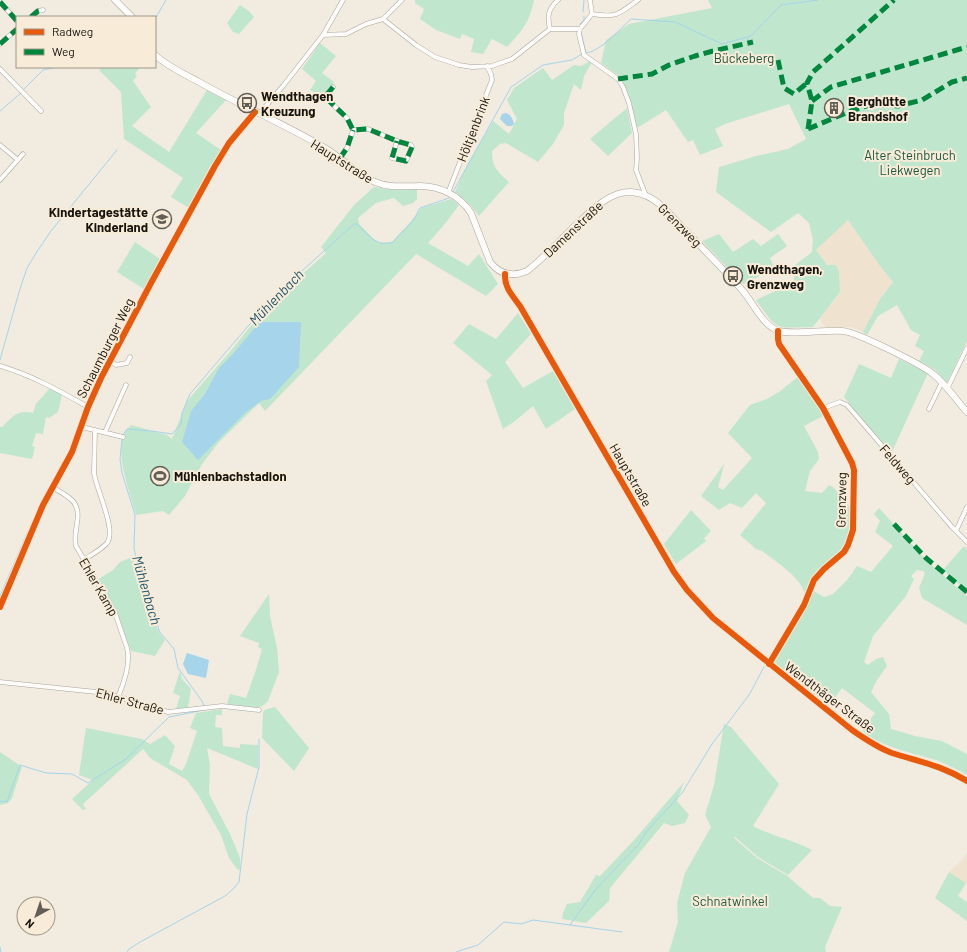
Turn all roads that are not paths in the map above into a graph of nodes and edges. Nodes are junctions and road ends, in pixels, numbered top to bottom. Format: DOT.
graph roads {
  1 [pos="115,0"];
  2 [pos="343,0"];
  3 [pos="402,0"];
  4 [pos="558,0"];
  5 [pos="590,0"];
  6 [pos="638,0"];
  7 [pos="0,2"];
  8 [pos="43,10"];
  9 [pos="592,14"];
  10 [pos="32,16"];
  11 [pos="131,16"];
  12 [pos="16,19"];
  13 [pos="383,19"];
  14 [pos="550,29"];
  15 [pos="580,29"];
  16 [pos="16,30"];
  17 [pos="323,35"];
  18 [pos="0,44"];
  19 [pos="156,56"];
  20 [pos="487,66"];
  21 [pos="0,70"];
  22 [pos="333,87"];
  23 [pos="41,111"];
  24 [pos="257,113"];
  25 [pos="353,130"];
  26 [pos="397,141"];
  27 [pos="0,145"];
  28 [pos="23,154"];
  29 [pos="340,158"];
  30 [pos="18,160"];
  31 [pos="0,180"];
  32 [pos="448,193"];
  33 [pos="646,196"];
  34 [pos="505,274"];
  35 [pos="778,330"];
  36 [pos="967,348"];
  37 [pos="130,357"];
  38 [pos="110,361"];
  39 [pos="0,366"];
  40 [pos="942,382"];
  41 [pos="126,385"];
  42 [pos="947,389"];
  43 [pos="88,407"];
  44 [pos="823,408"];
  45 [pos="929,409"];
  46 [pos="967,412"];
  47 [pos="82,427"];
  48 [pos="95,430"];
  49 [pos="105,432"];
  50 [pos="123,437"];
  51 [pos="52,487"];
  52 [pos="967,508"];
  53 [pos="956,531"];
  54 [pos="967,542"];
  55 [pos="83,560"];
  56 [pos="0,607"];
  57 [pos="769,664"];
  58 [pos="0,682"];
  59 [pos="118,697"];
  60 [pos="260,710"];
  61 [pos="967,781"];
  1 -- 11 [label="street"];
  2 -- 17 [label="street, Schaumburger Weg"];
  3 -- 13 [label="street"];
  4 -- 14 [label="street"];
  5 -- 9 [label="street"];
  6 -- 9 [label="street"];
  7 -- 12 [label="street"];
  8 -- 10 [label="street"];
  9 -- 15 [label="street"];
  13 -- 17 [label="street"];
  13 -- 20 [label="street"];
  14 -- 15 [label="street"];
  14 -- 20 [label="street"];
  15 -- 33 [label="street"];
  16 -- 18 [label="street"];
  17 -- 24 [label="street, Schaumburger Weg"];
  19 -- 24 [label="street, Hauptstraße"];
  20 -- 32 [label="street, Höltjenbrink"];
  21 -- 23 [label="street"];
  22 -- 25 [label="street"];
  24 -- 29 [label="street, Hauptstraße"];
  24 -- 38 [label="street, Schaumburger Weg"];
  25 -- 26 [label="street"];
  25 -- 29 [label="street"];
  26 -- 26 [label="street"];
  27 -- 30 [label="street"];
  28 -- 30 [label="street"];
  29 -- 32 [label="street, Hauptstraße"];
  30 -- 31 [label="street"];
  32 -- 34 [label="street, Hauptstraße"];
  33 -- 34 [label="street, Damenstraße"];
  33 -- 35 [label="street, Grenzweg"];
  34 -- 57 [label="street, Hauptstraße"];
  35 -- 40 [label="street"];
  35 -- 44 [label="street, Grenzweg"];
  36 -- 42 [label="street"];
  37 -- 38 [label="street"];
  38 -- 43 [label="street, Schaumburger Weg"];
  39 -- 43 [label="street"];
  40 -- 42 [label="street"];
  40 -- 45 [label="street"];
  41 -- 49 [label="street"];
  42 -- 46 [label="street"];
  43 -- 47 [label="street, Schaumburger Weg"];
  44 -- 53 [label="street, Feldweg"];
  44 -- 57 [label="street, Grenzweg"];
  47 -- 48 [label="street"];
  47 -- 51 [label="street, Schaumburger Weg"];
  48 -- 49 [label="street"];
  48 -- 55 [label="street"];
  49 -- 50 [label="street"];
  51 -- 55 [label="street, Ehler Kamp"];
  51 -- 56 [label="street, Schaumburger Weg"];
  52 -- 53 [label="street"];
  53 -- 54 [label="street, Feldweg"];
  55 -- 59 [label="street, Ehler Kamp"];
  57 -- 61 [label="street, Wendthäger Straße"];
  58 -- 59 [label="street, Ehler Straße"];
  59 -- 60 [label="street, Ehler Straße"];
}
